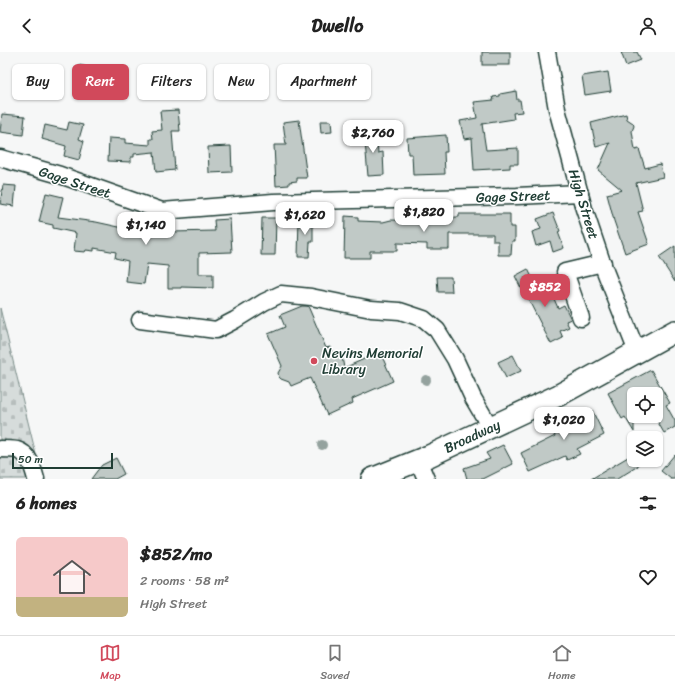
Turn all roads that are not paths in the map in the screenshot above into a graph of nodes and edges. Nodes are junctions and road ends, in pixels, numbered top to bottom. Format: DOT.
graph roads {
  1 [pos="546,52"];
  2 [pos="0,158"];
  3 [pos="580,193"];
  4 [pos="602,263"];
  5 [pos="581,318"];
  6 [pos="140,320"];
  7 [pos="673,334"];
  8 [pos="637,352"];
  9 [pos="490,427"];
  10 [pos="0,449"];
  11 [pos="422,470"];
  12 [pos="36,479"];
  13 [pos="372,479"];
  1 -- 3 [label="street, High Street"];
  2 -- 3 [label="street, Gage Street"];
  3 -- 4 [label="street, High Street"];
  4 -- 5 [label="street"];
  4 -- 8 [label="street, High Street"];
  6 -- 9 [label="street"];
  7 -- 8 [label="main road, Broadway"];
  8 -- 9 [label="main road, Broadway"];
  9 -- 11 [label="main road, Broadway"];
  10 -- 12 [label="street"];
  11 -- 13 [label="main road, Broadway"];
}
